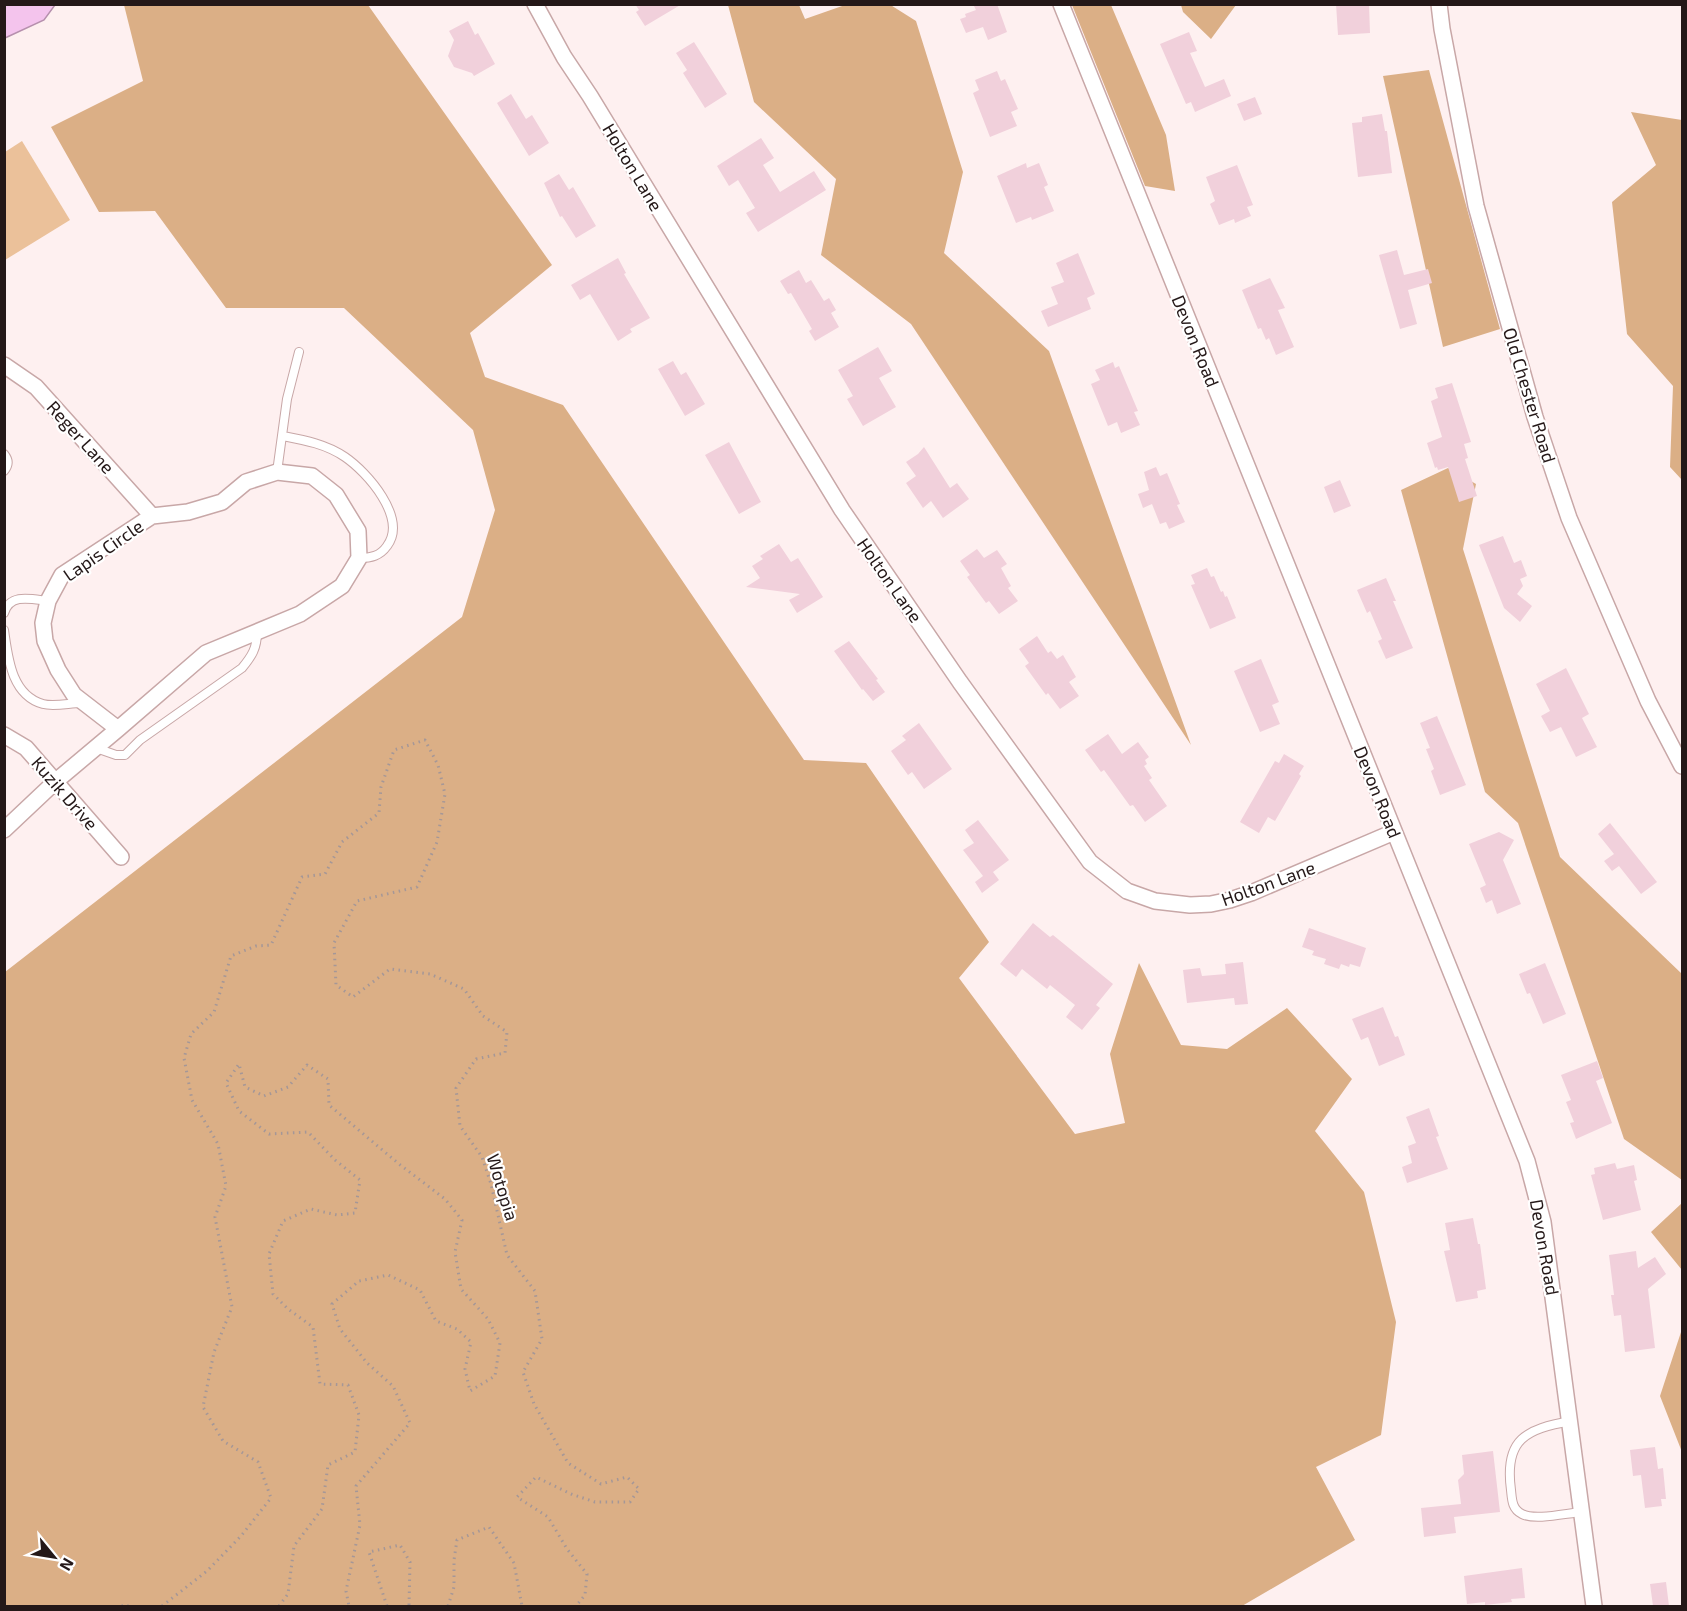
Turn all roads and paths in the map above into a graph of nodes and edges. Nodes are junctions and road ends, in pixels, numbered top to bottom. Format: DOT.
graph roads {
  1 [pos="535,4"];
  2 [pos="1060,4"];
  3 [pos="1439,4"];
  4 [pos="299,351"];
  5 [pos="4,365"];
  6 [pos="283,436"];
  7 [pos="4,454"];
  8 [pos="4,471"];
  9 [pos="277,472"];
  10 [pos="152,516"];
  11 [pos="359,558"];
  12 [pos="48,602"];
  13 [pos="4,613"];
  14 [pos="4,630"];
  15 [pos="257,632"];
  16 [pos="82,703"];
  17 [pos="118,729"];
  18 [pos="4,735"];
  19 [pos="96,748"];
  20 [pos="1683,766"];
  21 [pos="56,781"];
  22 [pos="4,830"];
  23 [pos="1394,832"];
  24 [pos="121,857"];
  25 [pos="1571,1421"];
  26 [pos="1583,1512"];
  27 [pos="122,1606"];
  28 [pos="128,1606"];
  29 [pos="162,1606"];
  30 [pos="279,1606"];
  31 [pos="349,1606"];
  32 [pos="387,1606"];
  33 [pos="409,1606"];
  34 [pos="447,1606"];
  35 [pos="522,1606"];
  36 [pos="576,1606"];
  37 [pos="1594,1606"];
  1 -- 23 [label="street, Holton Lane"];
  2 -- 23 [label="street, Devon Road"];
  3 -- 20 [label="street, Old Chester Road"];
  4 -- 6 [label="lane"];
  5 -- 10 [label="street, Reger Lane"];
  6 -- 9 [label="lane"];
  6 -- 11 [label="lane"];
  7 -- 8 [label="lane"];
  9 -- 10 [label="street, Lapis Circle"];
  9 -- 11 [label="street, Lapis Circle"];
  10 -- 12 [label="street, Lapis Circle"];
  11 -- 15 [label="street"];
  12 -- 13 [label="lane"];
  12 -- 16 [label="street, Lapis Circle"];
  14 -- 16 [label="lane"];
  15 -- 17 [label="street"];
  15 -- 19 [label="lane"];
  16 -- 17 [label="street, Lapis Circle"];
  17 -- 19 [label="street"];
  18 -- 21 [label="street, Kuzik Drive"];
  19 -- 21 [label="street"];
  21 -- 22 [label="street"];
  21 -- 24 [label="street, Kuzik Drive"];
  23 -- 25 [label="street, Devon Road"];
  25 -- 26 [label="street, Devon Road"];
  25 -- 26 [label="lane"];
  26 -- 37 [label="street, Devon Road"];
  27 -- 28 [label="path"];
  29 -- 36 [label="path, Wotopia"];
  30 -- 31 [label="path"];
  32 -- 33 [label="path"];
  34 -- 35 [label="path"];
}
